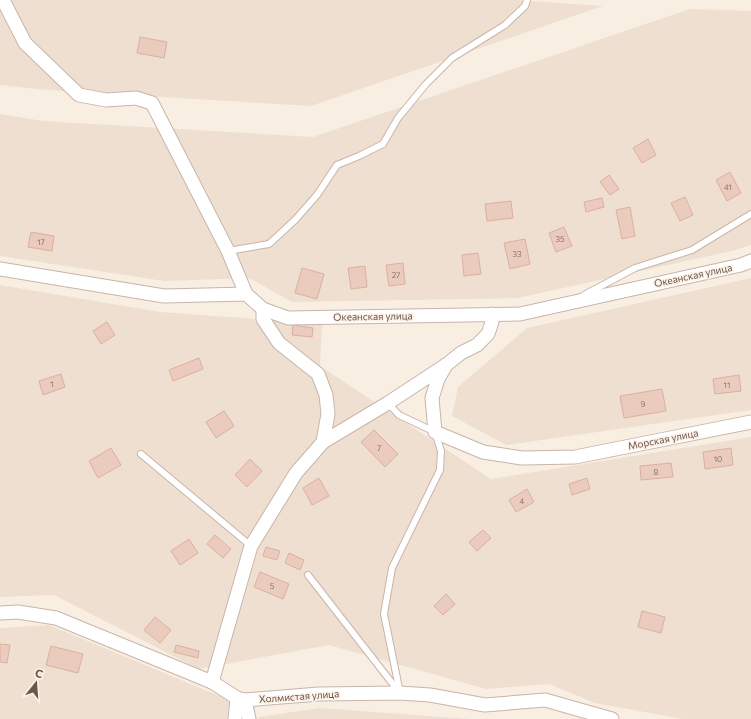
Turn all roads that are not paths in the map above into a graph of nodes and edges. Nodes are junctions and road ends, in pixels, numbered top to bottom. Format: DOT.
graph roads {
  1 [pos="3,0"];
  2 [pos="527,0"];
  3 [pos="751,214"];
  4 [pos="228,251"];
  5 [pos="751,261"];
  6 [pos="0,269"];
  7 [pos="246,294"];
  8 [pos="571,302"];
  9 [pos="263,309"];
  10 [pos="492,314"];
  11 [pos="446,365"];
  12 [pos="388,403"];
  13 [pos="751,422"];
  14 [pos="435,432"];
  15 [pos="324,442"];
  16 [pos="141,454"];
  17 [pos="250,546"];
  18 [pos="308,575"];
  19 [pos="0,613"];
  20 [pos="212,682"];
  21 [pos="400,693"];
  22 [pos="241,699"];
  23 [pos="235,719"];
  24 [pos="249,719"];
  25 [pos="612,719"];
  1 -- 4 [label="street"];
  2 -- 4 [label="lane"];
  3 -- 8 [label="lane"];
  4 -- 7 [label="street"];
  5 -- 8 [label="street, Океанская улица"];
  6 -- 7 [label="street"];
  7 -- 9 [label="street, Океанская улица"];
  8 -- 10 [label="street, Океанская улица"];
  9 -- 10 [label="street, Океанская улица"];
  9 -- 15 [label="street"];
  10 -- 11 [label="street"];
  11 -- 12 [label="street"];
  11 -- 14 [label="street"];
  12 -- 14 [label="lane"];
  12 -- 15 [label="street"];
  13 -- 14 [label="street, Морская улица"];
  14 -- 21 [label="lane"];
  15 -- 17 [label="street"];
  16 -- 17 [label="lane"];
  17 -- 20 [label="street"];
  18 -- 21 [label="lane"];
  19 -- 20 [label="street"];
  20 -- 22 [label="street"];
  21 -- 22 [label="street, Холмистая улица"];
  21 -- 25 [label="street, Холмистая улица"];
  22 -- 23 [label="street"];
  22 -- 24 [label="street"];
}
